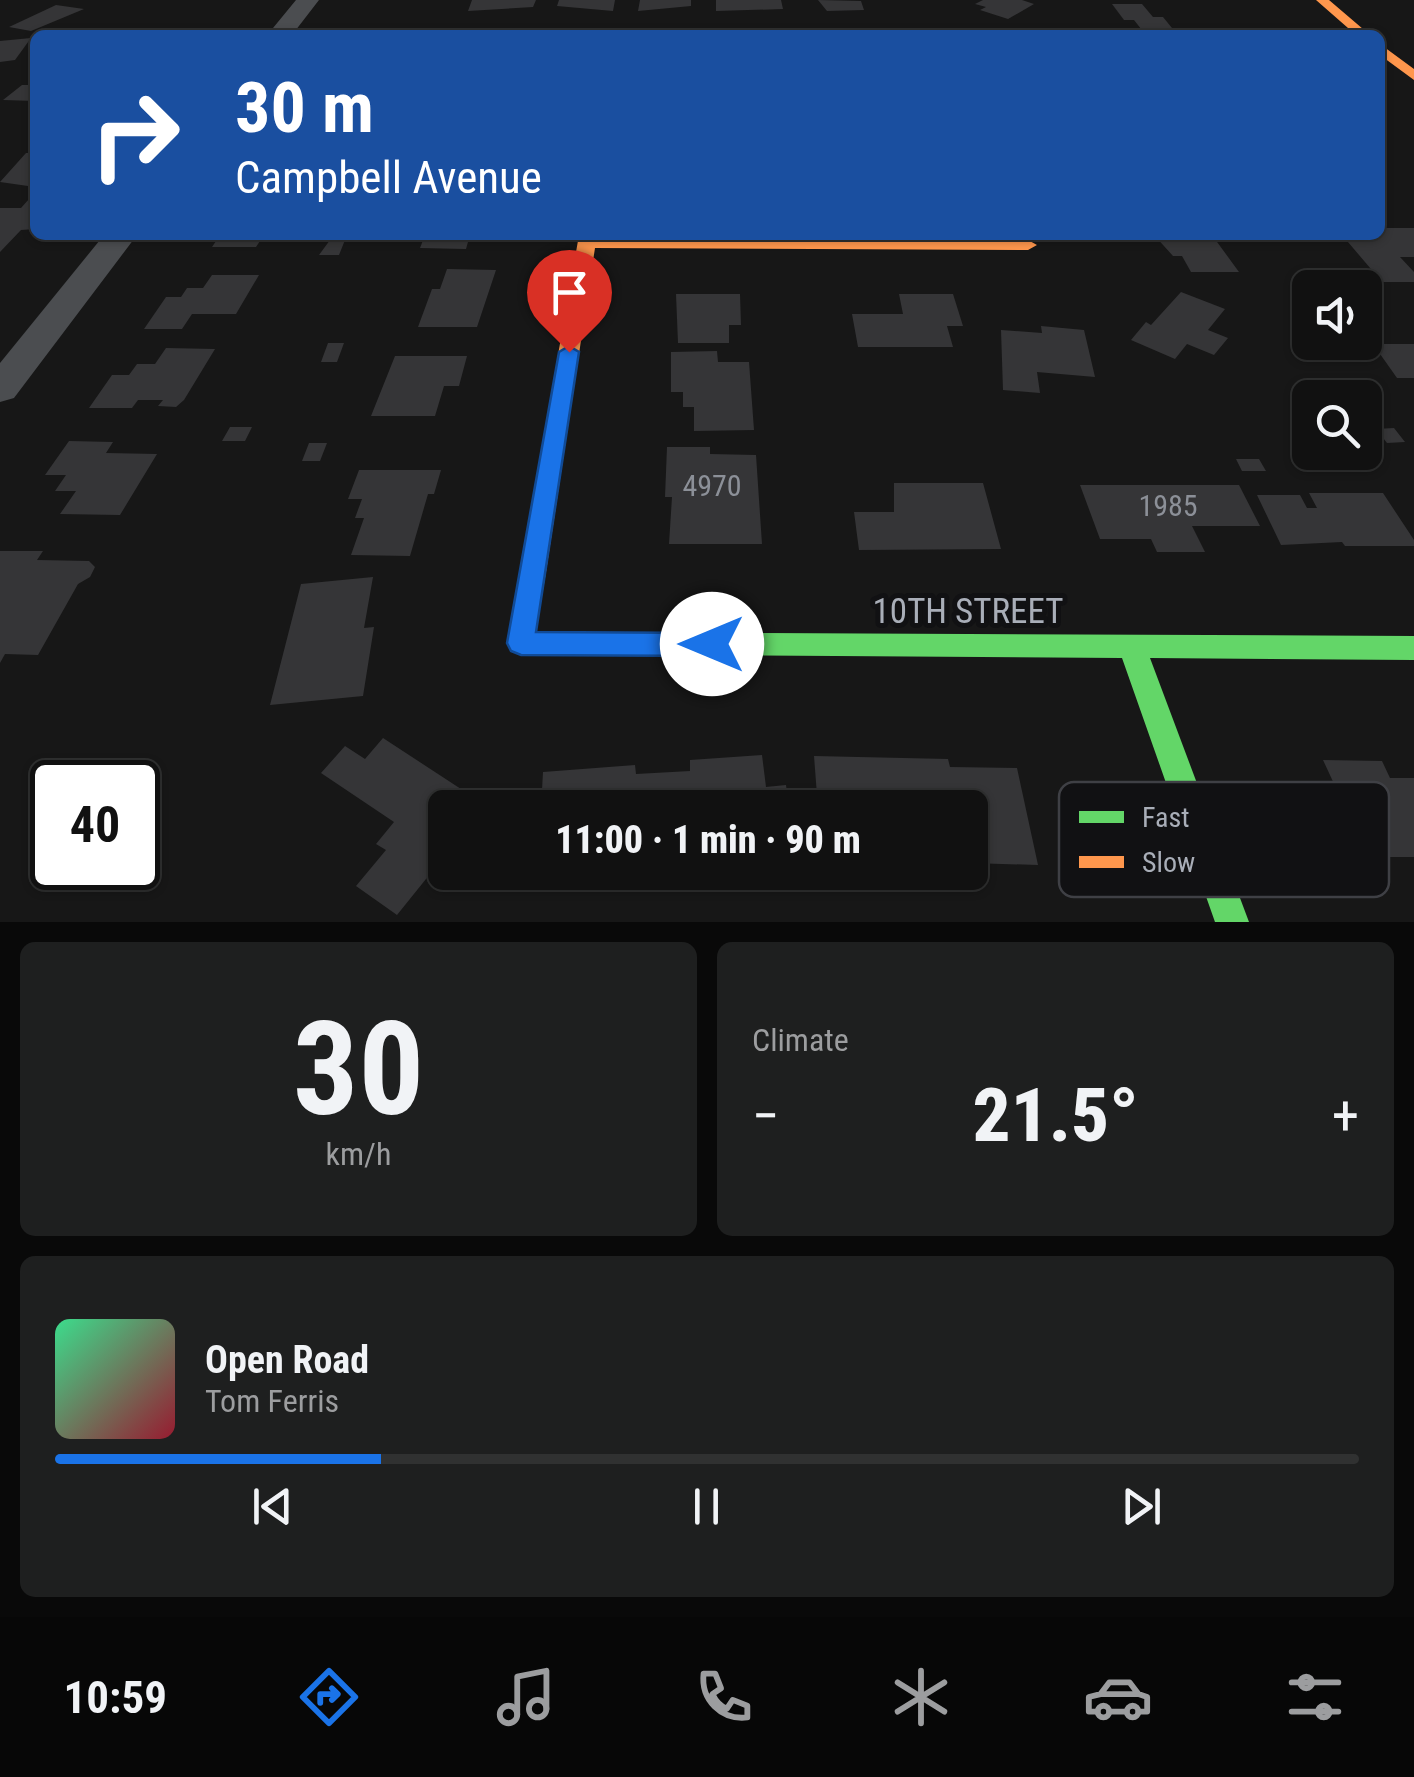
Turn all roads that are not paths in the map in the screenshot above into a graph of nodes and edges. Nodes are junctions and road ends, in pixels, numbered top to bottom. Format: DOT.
graph roads {
  1 [pos="308,0"];
  2 [pos="1322,0"];
  3 [pos="282,30"];
  4 [pos="1358,30"];
  5 [pos="1385,52"];
  6 [pos="1414,76"];
  7 [pos="117,240"];
  8 [pos="588,240"];
  9 [pos="661,240"];
  10 [pos="1028,245"];
  11 [pos="0,389"];
  12 [pos="1132,647"];
  13 [pos="1414,648"];
  14 [pos="1181,782"];
  15 [pos="1223,897"];
  16 [pos="1232,922"];
  1 -- 3 [label="street"];
  2 -- 4 [label="street"];
  5 -- 6 [label="street"];
  7 -- 11 [label="street"];
  8 -- 12 [label="street, 10TH STREET"];
  9 -- 10 [label="street"];
  12 -- 13 [label="street, 10TH STREET"];
  12 -- 14 [label="street"];
  15 -- 16 [label="street"];
}
